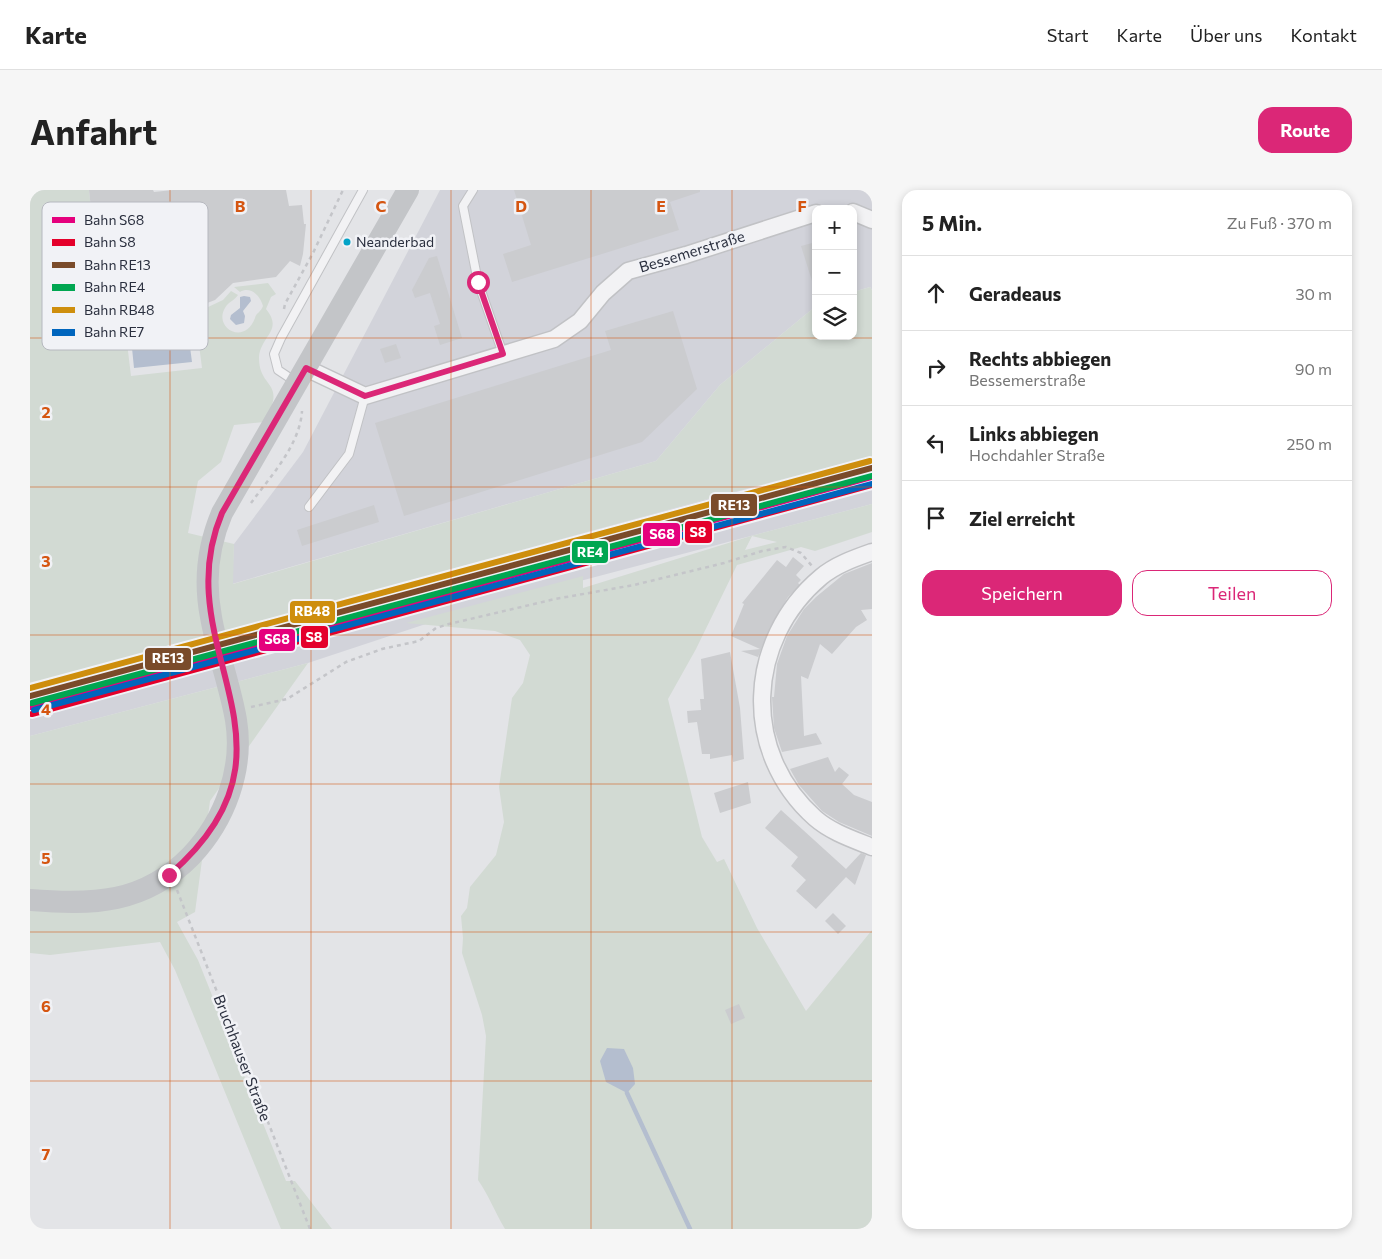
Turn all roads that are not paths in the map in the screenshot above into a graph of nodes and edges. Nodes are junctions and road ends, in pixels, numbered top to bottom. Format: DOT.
graph roads {
  1 [pos="363,190"];
  2 [pos="408,190"];
  3 [pos="473,190"];
  4 [pos="857,214"];
  5 [pos="812,215"];
  6 [pos="872,220"];
  7 [pos="503,354"];
  8 [pos="302,375"];
  9 [pos="365,396"];
  10 [pos="309,507"];
  11 [pos="872,552"];
  12 [pos="872,847"];
  13 [pos="30,900"];
  1 -- 8 [label="lane"];
  2 -- 8 [label="main road"];
  3 -- 7 [label="lane"];
  4 -- 6 [label="street"];
  5 -- 7 [label="street, Bessemerstraße"];
  7 -- 9 [label="street, Bessemerstraße"];
  8 -- 9 [label="street"];
  8 -- 13 [label="main road"];
  9 -- 10 [label="lane"];
  11 -- 12 [label="street"];
}
